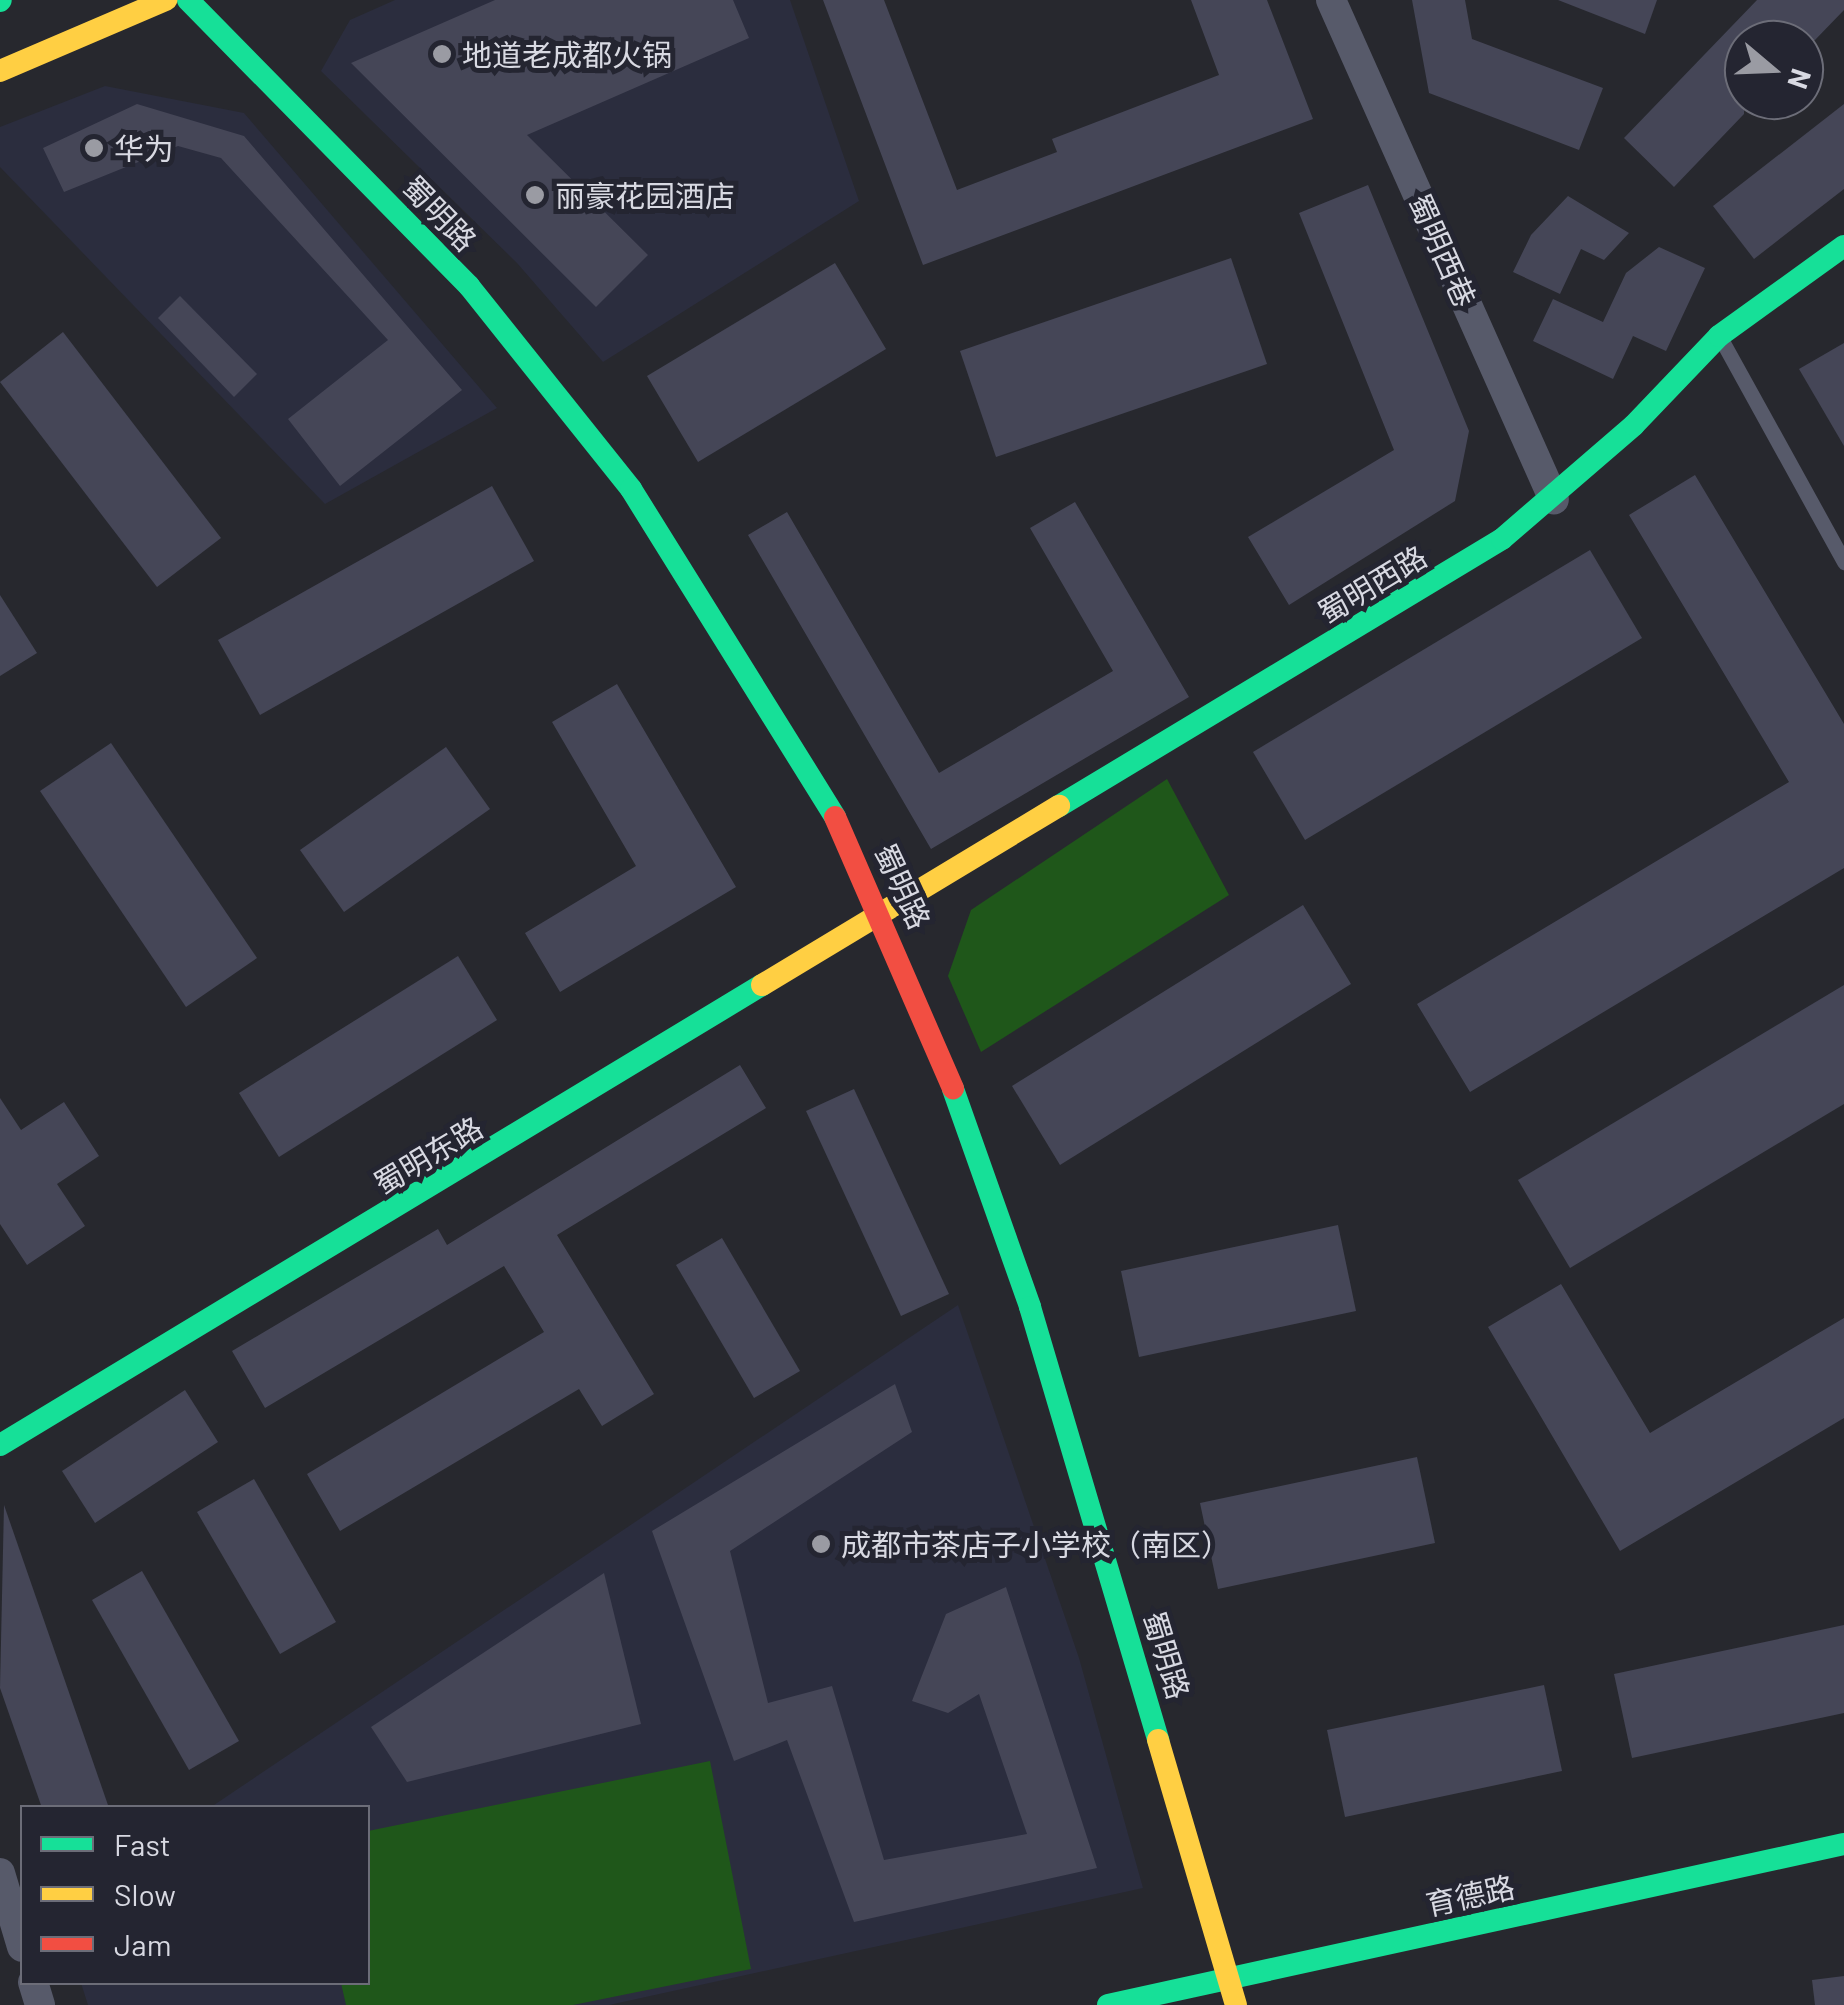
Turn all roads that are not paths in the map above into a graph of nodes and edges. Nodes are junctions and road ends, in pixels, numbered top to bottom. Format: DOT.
graph roads {
  1 [pos="166,0"];
  2 [pos="188,0"];
  3 [pos="1332,0"];
  4 [pos="0,71"];
  5 [pos="1844,246"];
  6 [pos="1719,336"];
  7 [pos="1554,500"];
  8 [pos="1844,562"];
  9 [pos="887,917"];
  10 [pos="0,1445"];
  11 [pos="1844,1844"];
  12 [pos="0,1873"];
  13 [pos="20,1940"];
  14 [pos="1233,1978"];
  15 [pos="1108,2005"];
  16 [pos="1236,2005"];
  1 -- 4 [label="street"];
  2 -- 9 [label="street, 蜀明路"];
  3 -- 7 [label="street, 蜀明西巷"];
  5 -- 6 [label="street, 蜀明西路"];
  6 -- 7 [label="street, 蜀明西路"];
  6 -- 8 [label="lane"];
  7 -- 9 [label="street, 蜀明西路"];
  9 -- 10 [label="street, 蜀明东路"];
  9 -- 14 [label="street, 蜀明路"];
  11 -- 14 [label="street, 育德路"];
  12 -- 13 [label="street"];
  14 -- 15 [label="street, 育德路"];
  14 -- 16 [label="street, 蜀明路"];
}
